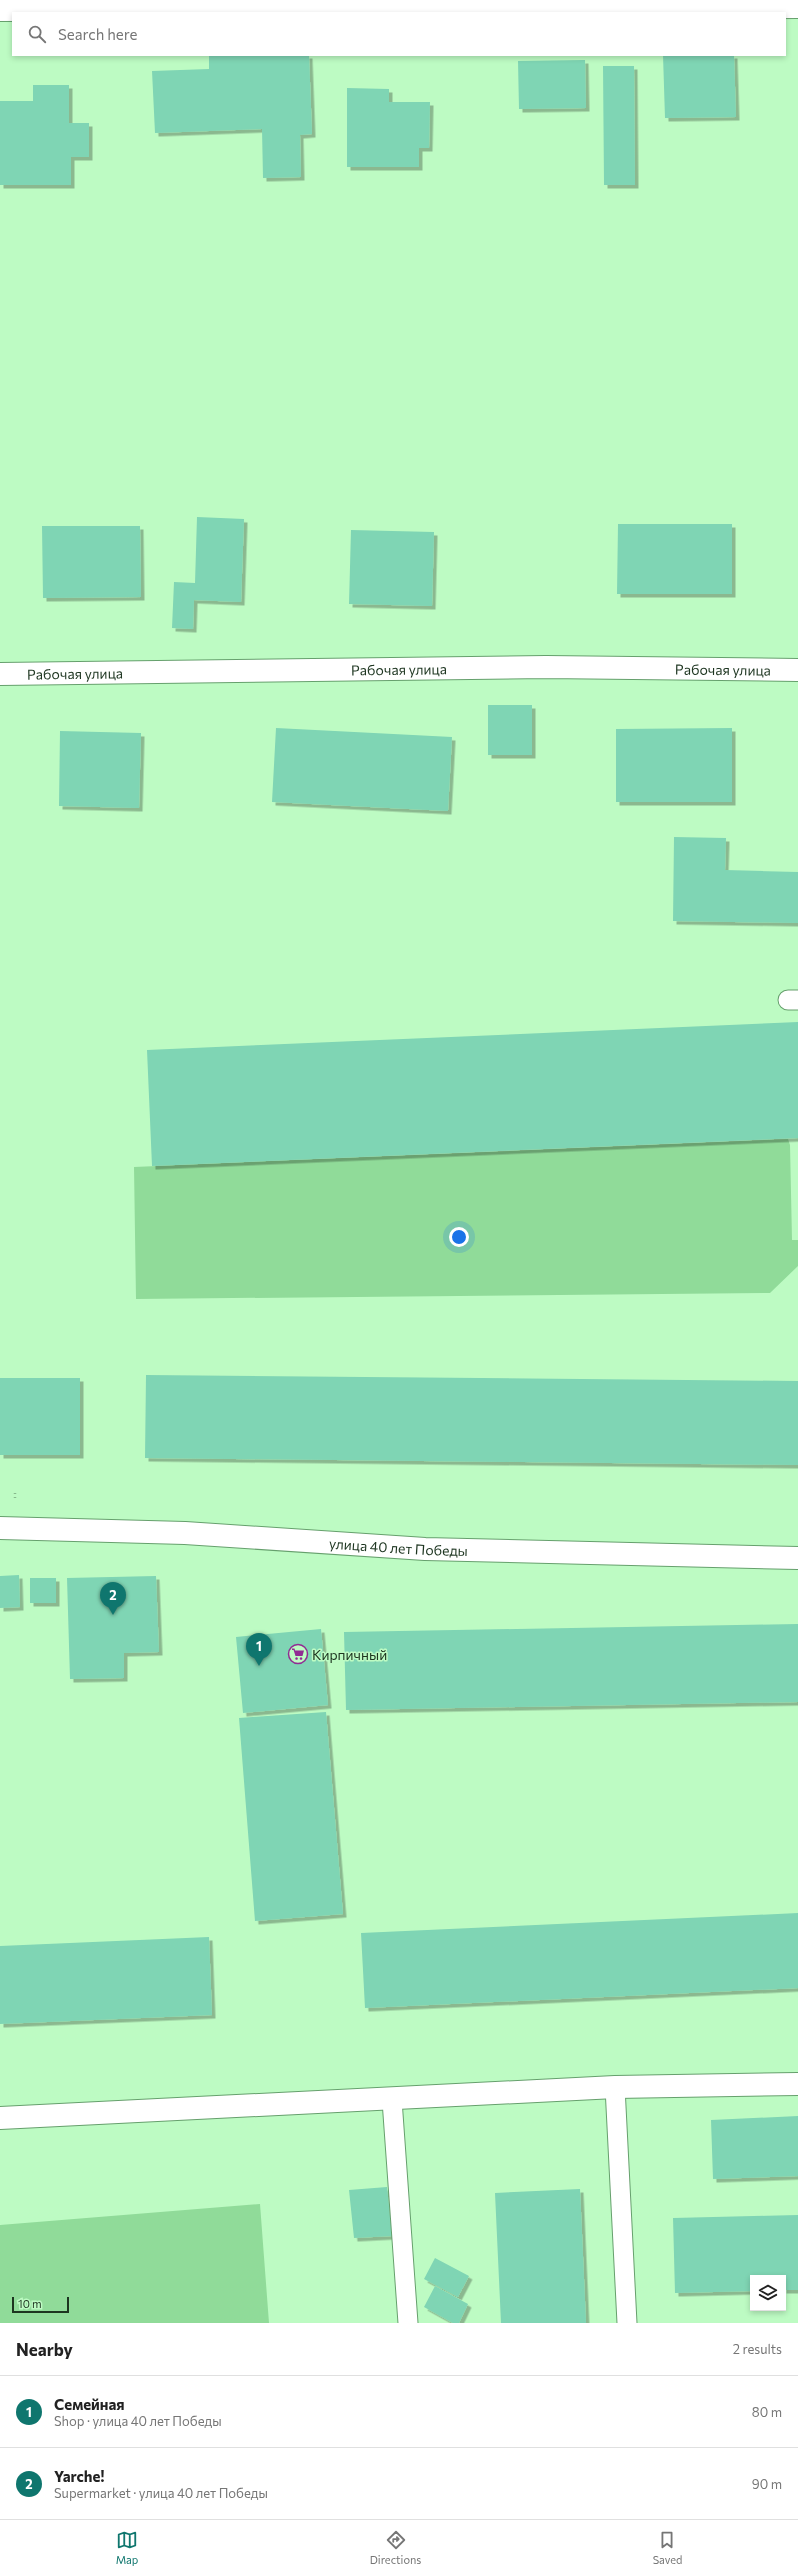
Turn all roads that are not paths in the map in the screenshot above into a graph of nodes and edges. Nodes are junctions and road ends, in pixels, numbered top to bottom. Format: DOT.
graph roads {
  1 [pos="798,7"];
  2 [pos="0,10"];
  3 [pos="798,670"];
  4 [pos="0,674"];
  5 [pos="0,1528"];
  6 [pos="798,1558"];
  7 [pos="798,2084"];
  8 [pos="615,2088"];
  9 [pos="392,2100"];
  10 [pos="0,2118"];
  11 [pos="408,2323"];
  12 [pos="626,2323"];
  1 -- 2 [label="street"];
  3 -- 4 [label="street, Рабочая улица"];
  5 -- 6 [label="street, улица 40 лет Победы"];
  7 -- 8 [label="street"];
  8 -- 9 [label="street"];
  8 -- 12 [label="lane"];
  9 -- 10 [label="street"];
  9 -- 11 [label="lane"];
}
